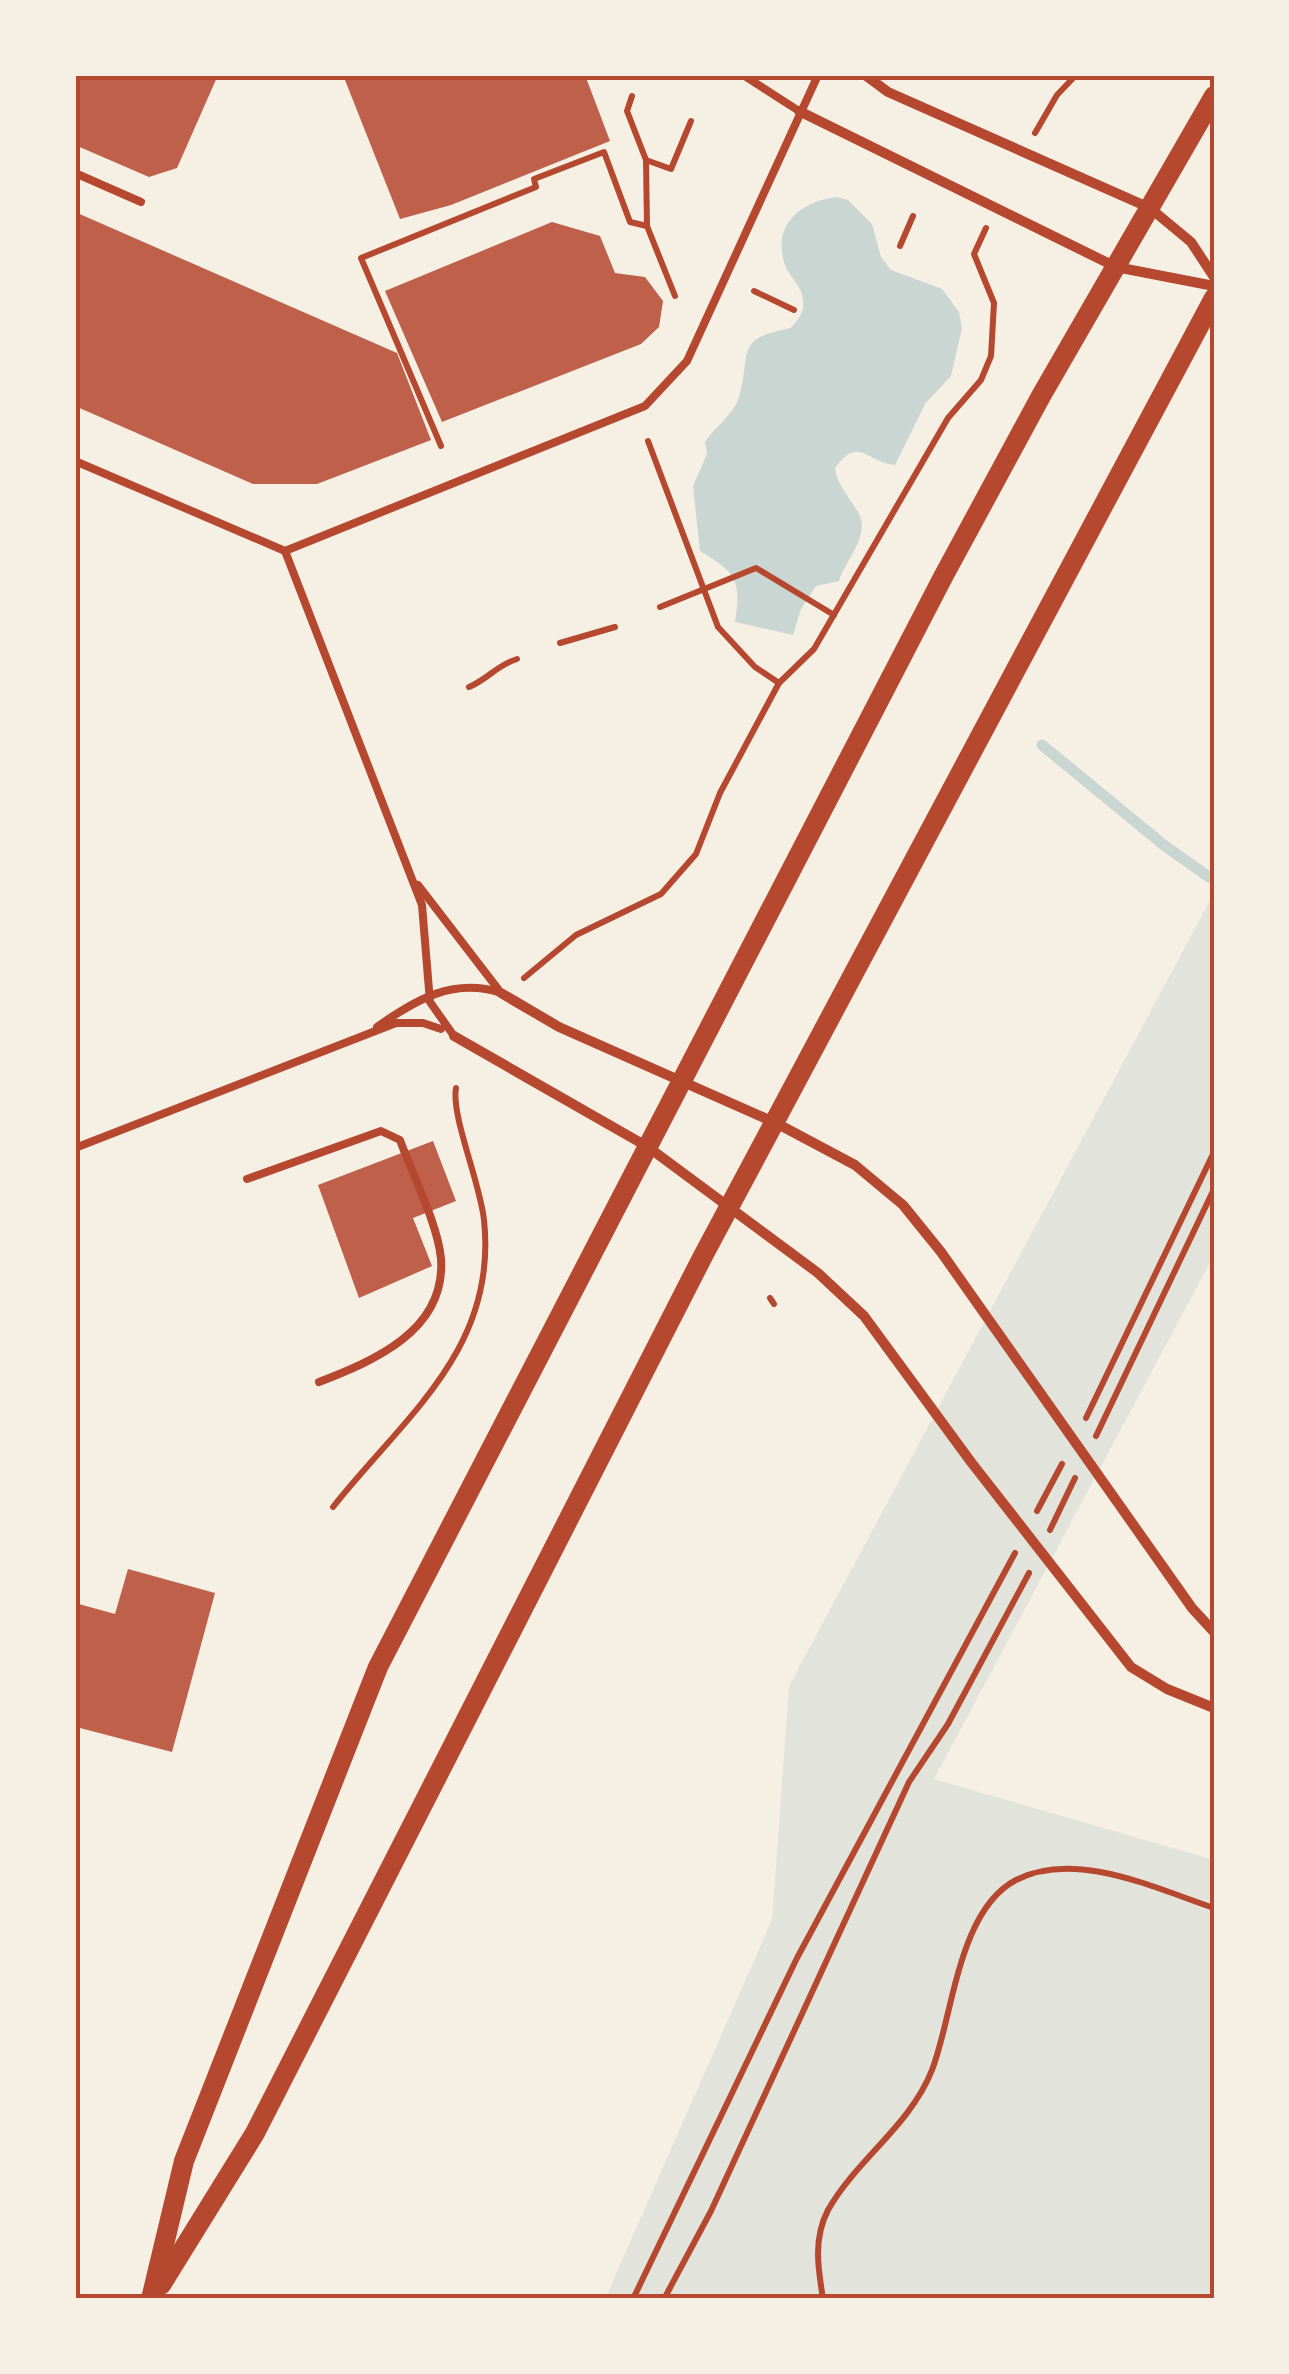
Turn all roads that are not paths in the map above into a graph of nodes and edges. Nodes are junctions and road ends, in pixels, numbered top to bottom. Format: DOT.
graph roads {
  1 [pos="744,75"];
  2 [pos="818,75"];
  3 [pos="865,75"];
  4 [pos="1214,96"];
  5 [pos="798,111"];
  6 [pos="75,174"];
  7 [pos="141,202"];
  8 [pos="1150,208"];
  9 [pos="1116,266"];
  10 [pos="1214,277"];
  11 [pos="1214,286"];
  12 [pos="1214,298"];
  13 [pos="75,461"];
  14 [pos="285,551"];
  15 [pos="412,878"];
  16 [pos="501,993"];
  17 [pos="430,996"];
  18 [pos="368,1034"];
  19 [pos="454,1036"];
  20 [pos="680,1083"];
  21 [pos="776,1124"];
  22 [pos="648,1147"];
  23 [pos="75,1148"];
  24 [pos="247,1179"];
  25 [pos="731,1205"];
  26 [pos="318,1382"];
  27 [pos="1214,1632"];
  28 [pos="1214,1708"];
  29 [pos="152,2299"];
  1 -- 5 [label="lane"];
  2 -- 5 [label="lane"];
  3 -- 8 [label="street"];
  4 -- 8 [label="main road"];
  5 -- 9 [label="street"];
  5 -- 14 [label="lane"];
  6 -- 7 [label="lane"];
  8 -- 9 [label="main road"];
  8 -- 10 [label="street"];
  9 -- 11 [label="street"];
  9 -- 20 [label="main road"];
  12 -- 21 [label="main road"];
  13 -- 14 [label="lane"];
  14 -- 15 [label="lane"];
  15 -- 16 [label="lane"];
  15 -- 17 [label="lane"];
  16 -- 17 [label="lane"];
  16 -- 20 [label="street"];
  17 -- 18 [label="lane"];
  17 -- 19 [label="lane"];
  18 -- 19 [label="lane"];
  18 -- 23 [label="lane"];
  19 -- 22 [label="street"];
  20 -- 21 [label="street"];
  20 -- 22 [label="main road"];
  21 -- 25 [label="main road"];
  21 -- 27 [label="street"];
  22 -- 25 [label="street"];
  22 -- 29 [label="main road"];
  24 -- 26 [label="lane"];
  25 -- 28 [label="street"];
  25 -- 29 [label="main road"];
}
